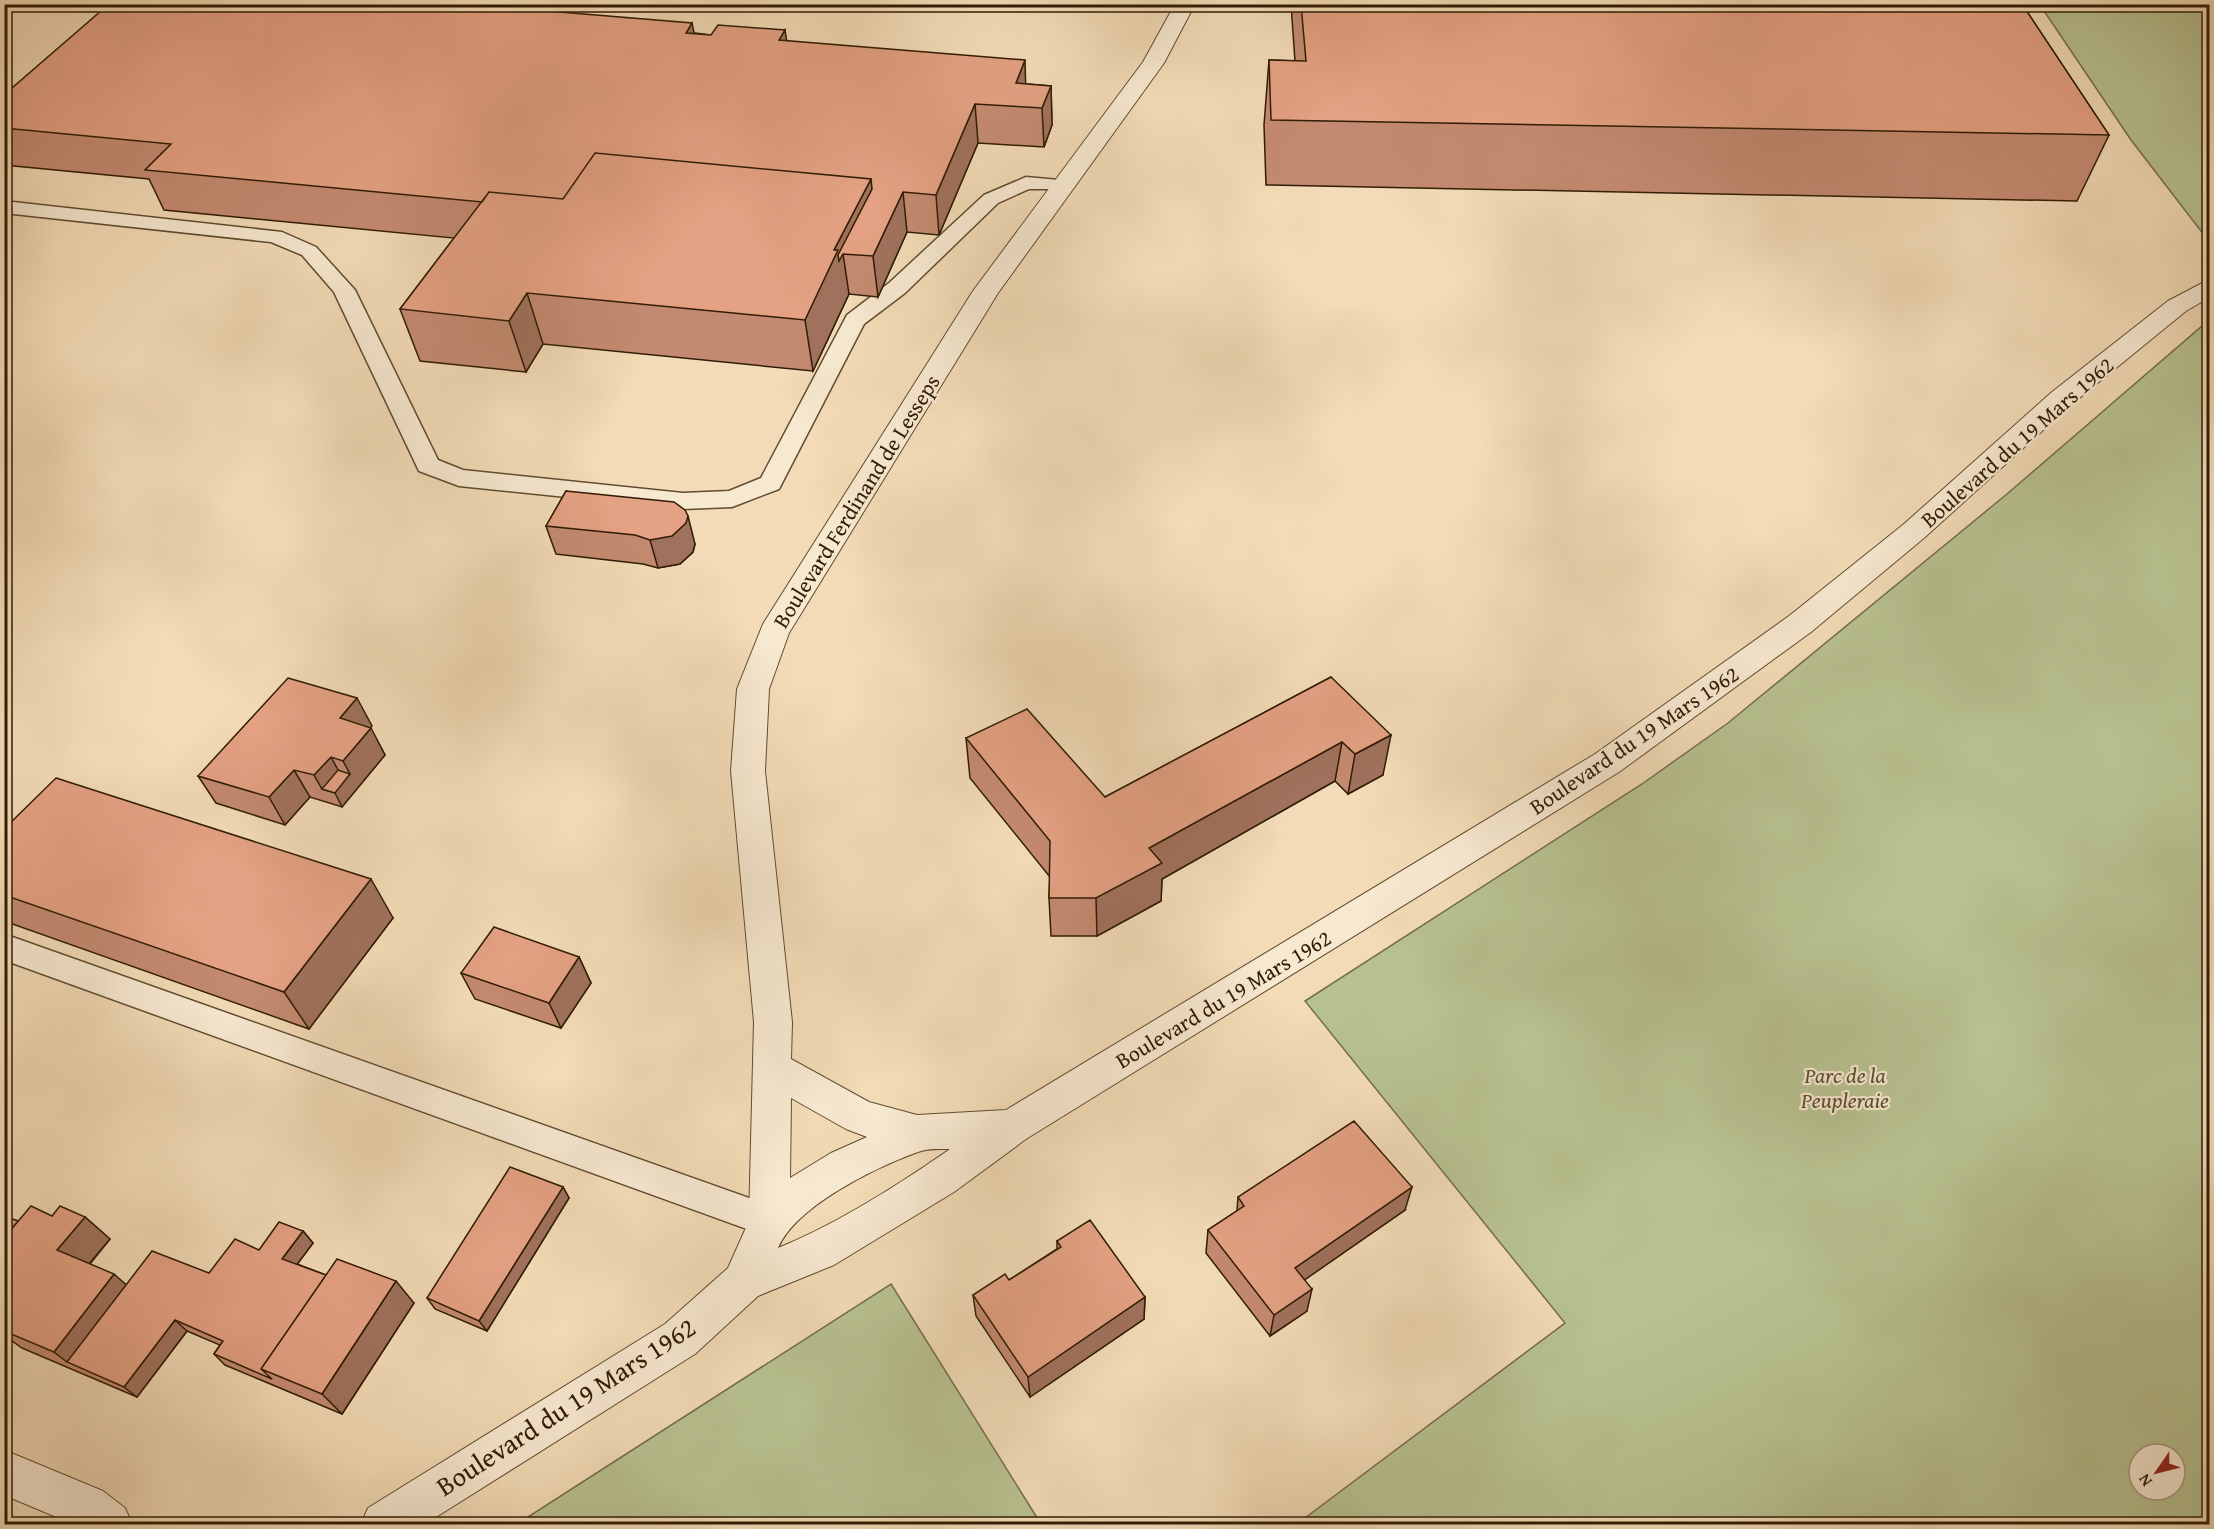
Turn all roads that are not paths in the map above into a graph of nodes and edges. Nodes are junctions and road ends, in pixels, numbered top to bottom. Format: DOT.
graph roads {
  1 [pos="1185,4"];
  2 [pos="1064,185"];
  3 [pos="4,207"];
  4 [pos="2210,286"];
  5 [pos="4,946"];
  6 [pos="772,1068"];
  7 [pos="1012,1127"];
  8 [pos="916,1134"];
  9 [pos="769,1221"];
  10 [pos="743,1282"];
  11 [pos="4,1472"];
  12 [pos="109,1524"];
  13 [pos="384,1524"];
  1 -- 2 [label="street, Boulevard Ferdinand de Lesseps"];
  2 -- 3 [label="lane"];
  2 -- 6 [label="street, Boulevard Ferdinand de Lesseps"];
  4 -- 7 [label="street, Boulevard du 19 Mars 1962"];
  5 -- 9 [label="lane"];
  6 -- 8 [label="street, Boulevard du 19 Mars 1962"];
  6 -- 9 [label="street, Boulevard du 19 Mars 1962"];
  7 -- 8 [label="street, Boulevard du 19 Mars 1962"];
  7 -- 10 [label="street, Boulevard du 19 Mars 1962"];
  8 -- 9 [label="street, Boulevard du 19 Mars 1962"];
  9 -- 10 [label="street, Boulevard du 19 Mars 1962"];
  10 -- 13 [label="street, Boulevard du 19 Mars 1962"];
  11 -- 12 [label="street"];
}
